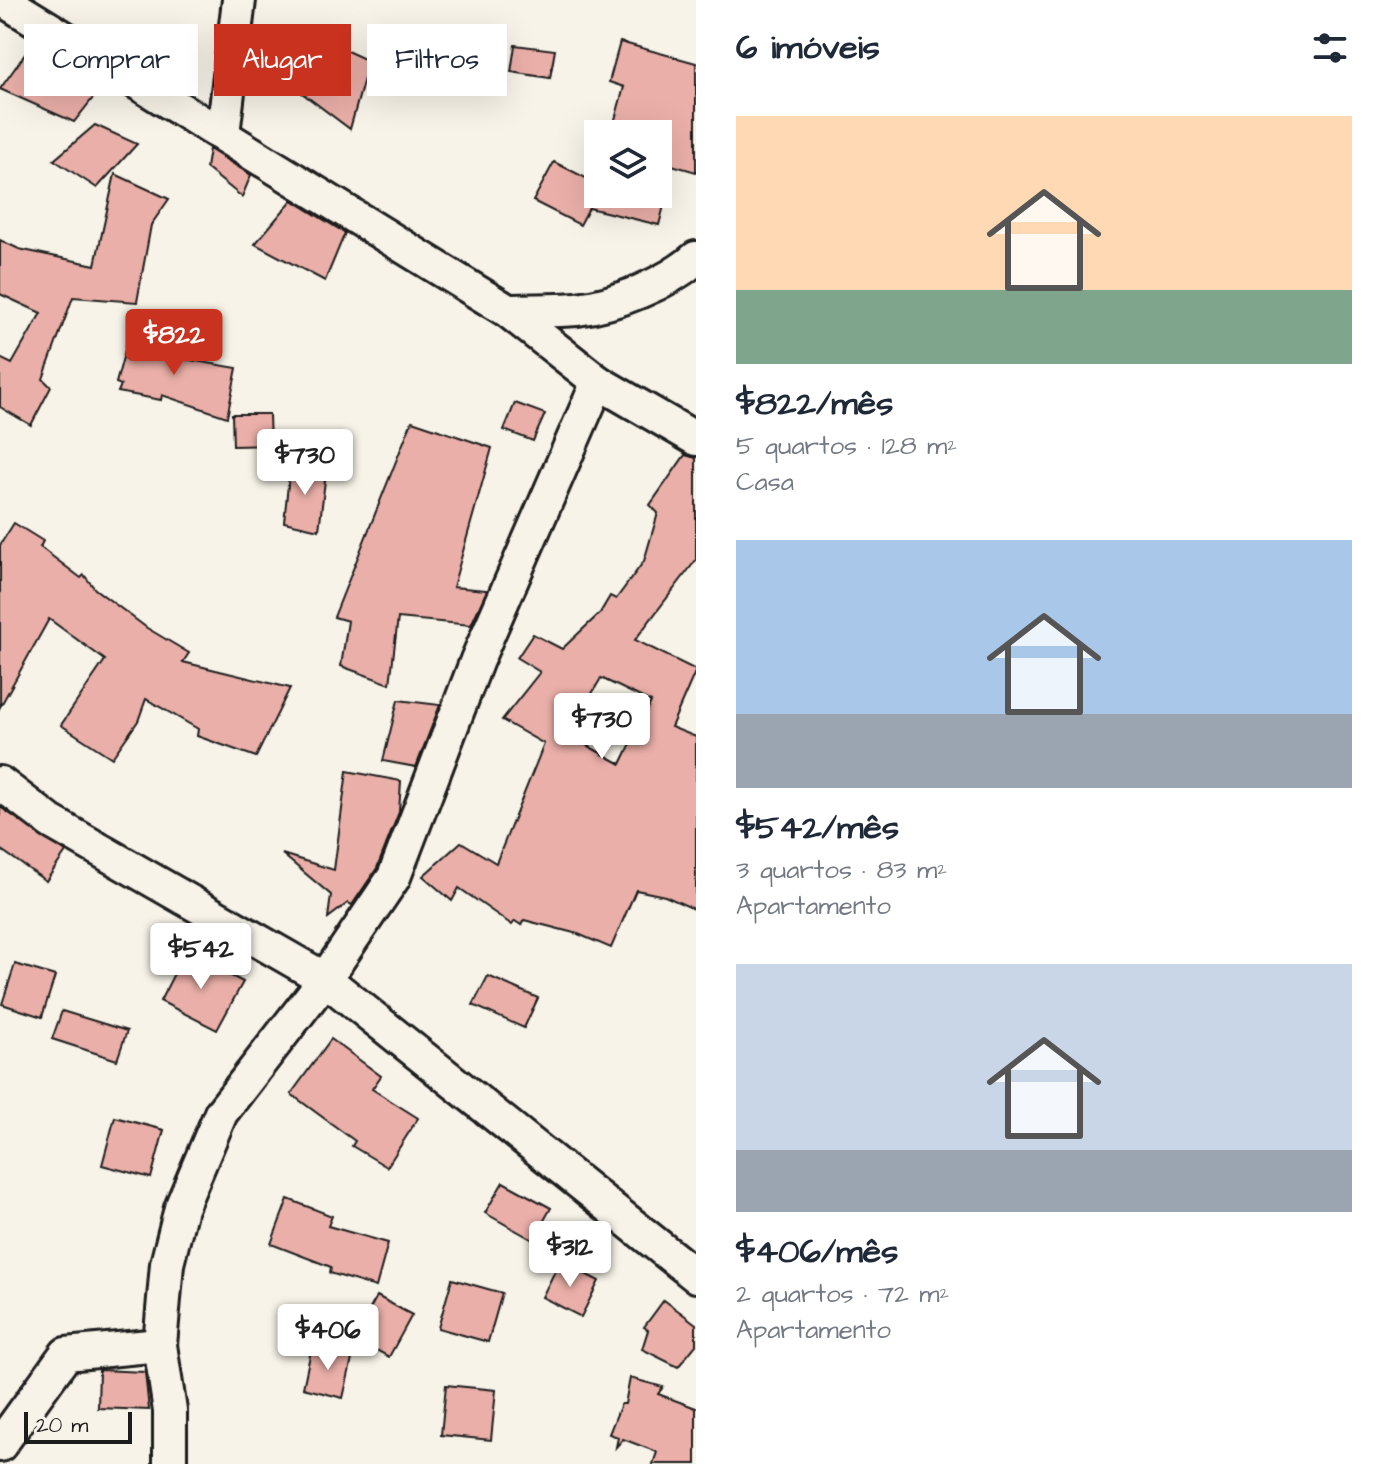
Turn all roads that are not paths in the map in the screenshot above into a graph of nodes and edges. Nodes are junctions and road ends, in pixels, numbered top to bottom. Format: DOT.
graph roads {
  1 [pos="3,0"];
  2 [pos="239,0"];
  3 [pos="223,134"];
  4 [pos="696,258"];
  5 [pos="508,311"];
  6 [pos="598,382"];
  7 [pos="696,439"];
  8 [pos="0,783"];
  9 [pos="325,979"];
  10 [pos="696,1276"];
  11 [pos="160,1345"];
  12 [pos="0,1445"];
  13 [pos="170,1464"];
  1 -- 3 [label="street"];
  2 -- 3 [label="street"];
  3 -- 5 [label="street"];
  4 -- 5 [label="street"];
  5 -- 6 [label="street"];
  6 -- 7 [label="street"];
  6 -- 9 [label="street"];
  8 -- 9 [label="street"];
  9 -- 10 [label="street"];
  9 -- 11 [label="street"];
  11 -- 12 [label="street"];
  11 -- 13 [label="street"];
}
